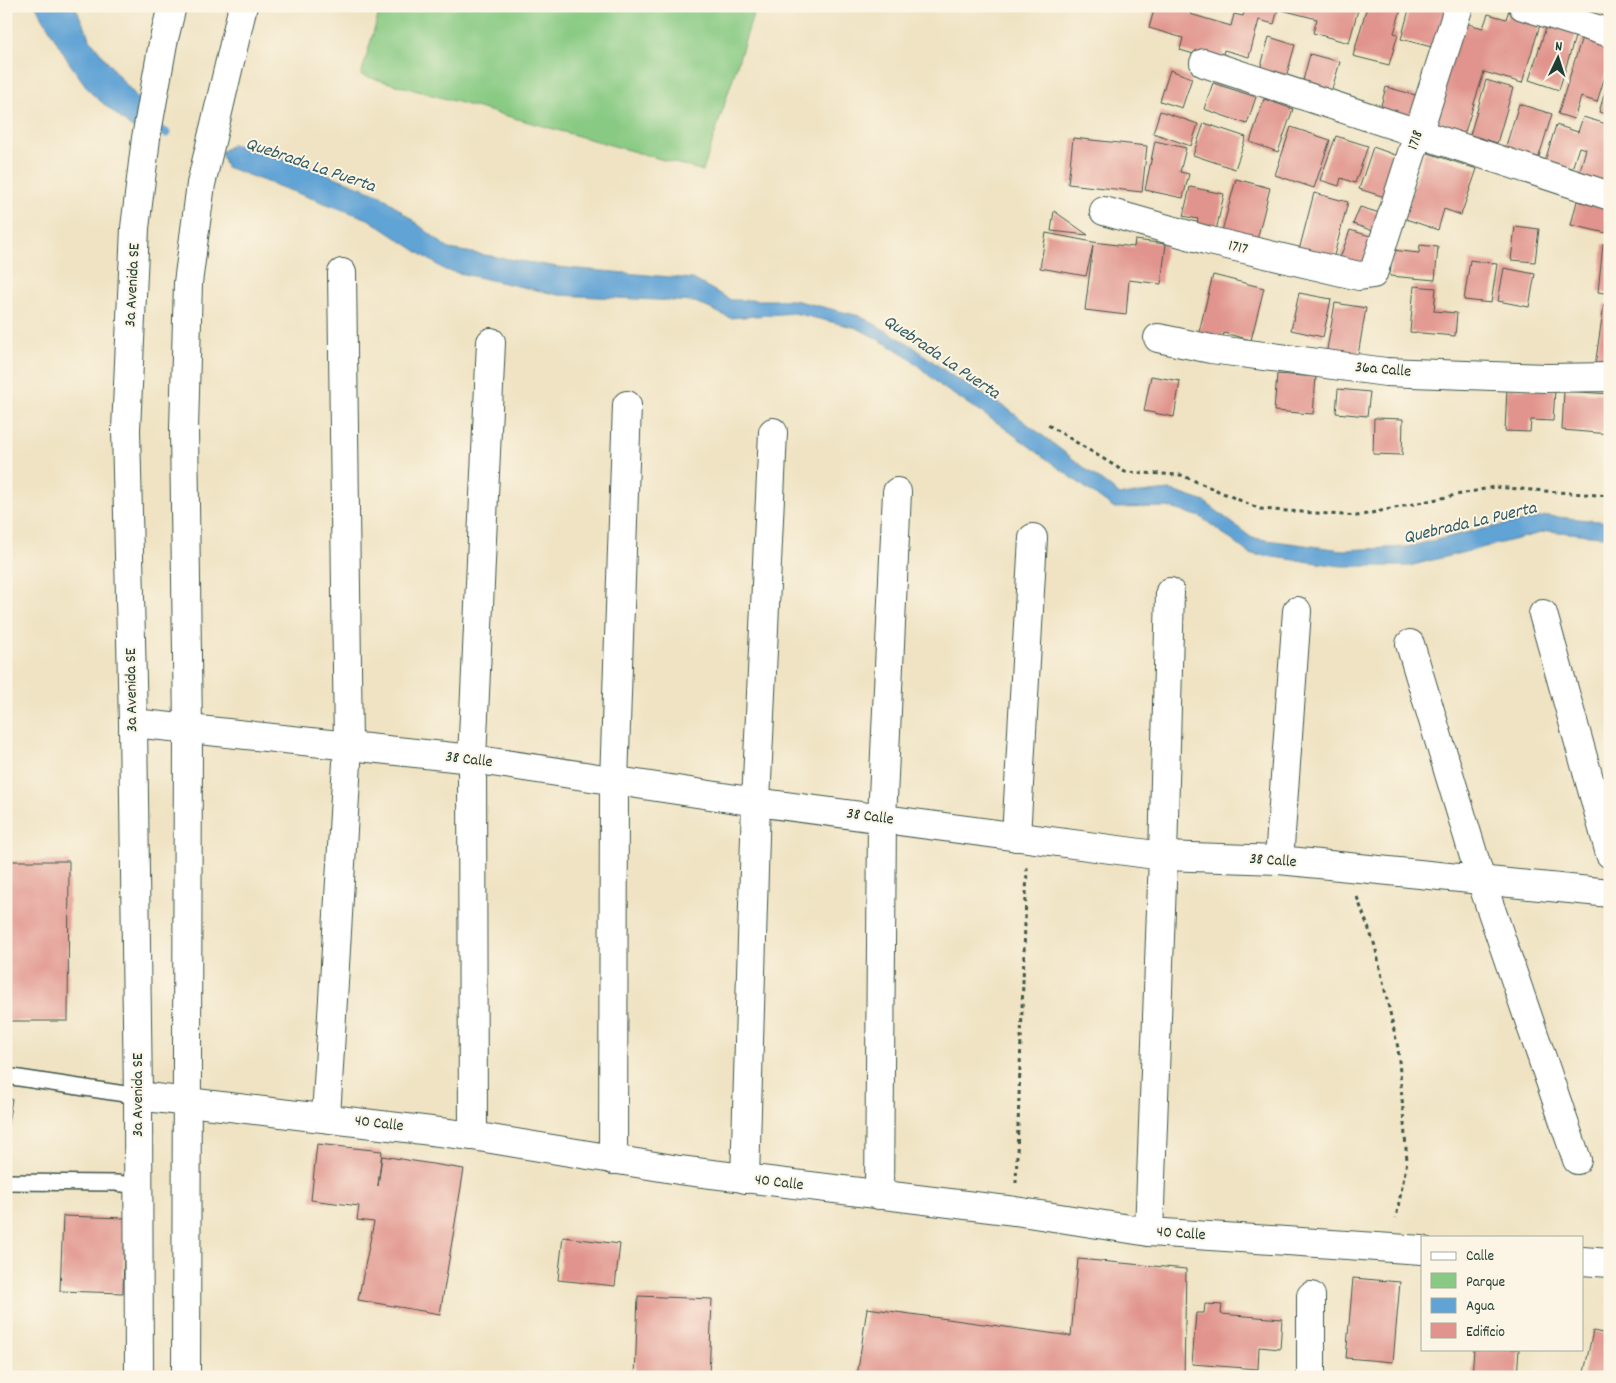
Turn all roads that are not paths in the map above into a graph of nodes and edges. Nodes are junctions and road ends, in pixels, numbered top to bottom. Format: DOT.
graph roads {
  1 [pos="172,6"];
  2 [pos="243,6"];
  3 [pos="1459,6"];
  4 [pos="1523,6"];
  5 [pos="1610,32"];
  6 [pos="1204,63"];
  7 [pos="1418,133"];
  8 [pos="1610,196"];
  9 [pos="1104,211"];
  10 [pos="342,273"];
  11 [pos="1374,274"];
  12 [pos="1158,338"];
  13 [pos="491,342"];
  14 [pos="1610,378"];
  15 [pos="627,405"];
  16 [pos="774,432"];
  17 [pos="897,492"];
  18 [pos="1033,538"];
  19 [pos="1170,592"];
  20 [pos="1297,610"];
  21 [pos="1543,614"];
  22 [pos="1410,644"];
  23 [pos="133,723"];
  24 [pos="188,729"];
  25 [pos="348,746"];
  26 [pos="472,759"];
  27 [pos="614,782"];
  28 [pos="756,802"];
  29 [pos="882,819"];
  30 [pos="1022,838"];
  31 [pos="1610,854"];
  32 [pos="1162,856"];
  33 [pos="1279,860"];
  34 [pos="1481,880"];
  35 [pos="1610,893"];
  36 [pos="6,1076"];
  37 [pos="138,1096"];
  38 [pos="187,1102"];
  39 [pos="326,1118"];
  40 [pos="473,1136"];
  41 [pos="613,1160"];
  42 [pos="1577,1160"];
  43 [pos="745,1179"];
  44 [pos="6,1182"];
  45 [pos="138,1186"];
  46 [pos="878,1195"];
  47 [pos="1148,1232"];
  48 [pos="1421,1250"];
  49 [pos="1584,1261"];
  50 [pos="1610,1263"];
  51 [pos="1311,1296"];
  52 [pos="139,1377"];
  53 [pos="186,1377"];
  54 [pos="1311,1377"];
  1 -- 23 [label="street, 3a Avenida SE"];
  2 -- 24 [label="street"];
  3 -- 7 [label="street, 1718"];
  4 -- 5 [label="street"];
  6 -- 7 [label="street"];
  7 -- 8 [label="street"];
  7 -- 11 [label="street, 1718"];
  9 -- 11 [label="street, 1717"];
  10 -- 25 [label="street"];
  12 -- 14 [label="street, 36a Calle"];
  13 -- 26 [label="street"];
  15 -- 27 [label="street"];
  16 -- 28 [label="street"];
  17 -- 29 [label="street"];
  18 -- 30 [label="street"];
  19 -- 32 [label="street"];
  20 -- 33 [label="street"];
  21 -- 31 [label="street"];
  22 -- 34 [label="street"];
  23 -- 24 [label="street, 38 Calle"];
  23 -- 37 [label="street, 3a Avenida SE"];
  24 -- 25 [label="street, 38 Calle"];
  24 -- 38 [label="street"];
  25 -- 26 [label="street, 38 Calle"];
  25 -- 39 [label="street"];
  26 -- 27 [label="street, 38 Calle"];
  26 -- 40 [label="street"];
  27 -- 28 [label="street, 38 Calle"];
  27 -- 41 [label="street"];
  28 -- 29 [label="street, 38 Calle"];
  28 -- 43 [label="street"];
  29 -- 30 [label="street, 38 Calle"];
  29 -- 46 [label="street"];
  30 -- 32 [label="street, 38 Calle"];
  32 -- 33 [label="street, 38 Calle"];
  32 -- 47 [label="street"];
  33 -- 34 [label="street, 38 Calle"];
  34 -- 35 [label="street, 38 Calle"];
  34 -- 42 [label="street"];
  36 -- 37 [label="lane"];
  37 -- 38 [label="street, 40 Calle"];
  37 -- 45 [label="street, 3a Avenida SE"];
  38 -- 39 [label="street, 40 Calle"];
  38 -- 53 [label="street"];
  39 -- 40 [label="street, 40 Calle"];
  40 -- 41 [label="street, 40 Calle"];
  41 -- 43 [label="street, 40 Calle"];
  43 -- 46 [label="street, 40 Calle"];
  44 -- 45 [label="lane"];
  45 -- 52 [label="street, 3a Avenida SE"];
  46 -- 47 [label="street, 40 Calle"];
  47 -- 48 [label="street, 40 Calle"];
  49 -- 50 [label="street"];
  51 -- 54 [label="street"];
}
